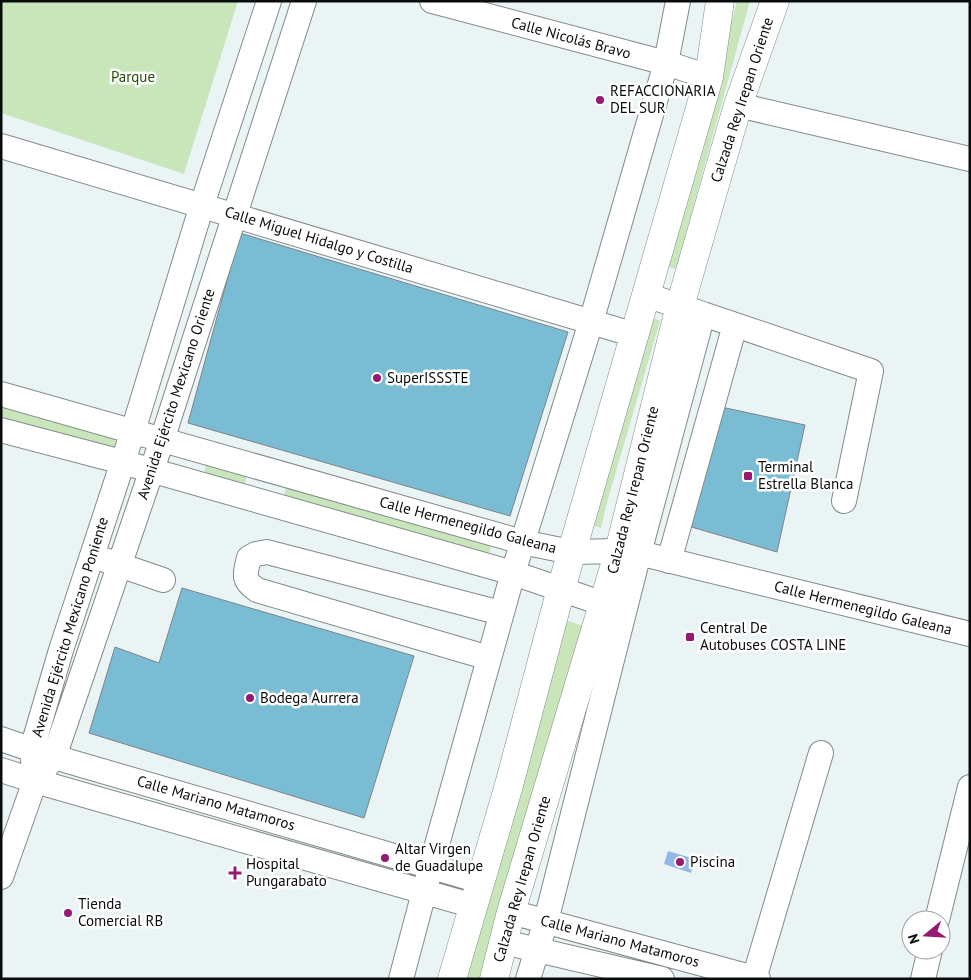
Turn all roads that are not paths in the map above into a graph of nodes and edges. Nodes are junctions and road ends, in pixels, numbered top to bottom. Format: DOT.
graph roads {
  1 [pos="270,1"];
  2 [pos="304,1"];
  3 [pos="432,1"];
  4 [pos="678,1"];
  5 [pos="720,1"];
  6 [pos="775,1"];
  7 [pos="666,63"];
  8 [pos="709,77"];
  9 [pos="738,105"];
  10 [pos="1,146"];
  11 [pos="970,159"];
  12 [pos="202,205"];
  13 [pos="235,215"];
  14 [pos="646,295"];
  15 [pos="691,310"];
  16 [pos="591,322"];
  17 [pos="735,325"];
  18 [pos="635,335"];
  19 [pos="1,394"];
  20 [pos="1,430"];
  21 [pos="133,431"];
  22 [pos="162,440"];
  23 [pos="122,462"];
  24 [pos="152,471"];
  25 [pos="279,473"];
  26 [pos="844,501"];
  27 [pos="270,505"];
  28 [pos="522,542"];
  29 [pos="572,552"];
  30 [pos="629,552"];
  31 [pos="92,555"];
  32 [pos="669,560"];
  33 [pos="120,565"];
  34 [pos="513,573"];
  35 [pos="163,580"];
  36 [pos="560,589"];
  37 [pos="604,604"];
  38 [pos="501,613"];
  39 [pos="970,634"];
  40 [pos="61,650"];
  41 [pos="489,658"];
  42 [pos="87,660"];
  43 [pos="1,739"];
  44 [pos="32,749"];
  45 [pos="821,752"];
  46 [pos="54,756"];
  47 [pos="1,770"];
  48 [pos="35,782"];
  49 [pos="970,787"];
  50 [pos="244,812"];
  51 [pos="234,837"];
  52 [pos="430,866"];
  53 [pos="1,877"];
  54 [pos="424,892"];
  55 [pos="477,893"];
  56 [pos="939,910"];
  57 [pos="511,912"];
  58 [pos="546,921"];
  59 [pos="504,942"];
  60 [pos="536,949"];
  61 [pos="928,960"];
  62 [pos="756,978"];
  63 [pos="401,979"];
  64 [pos="452,979"];
  65 [pos="494,979"];
  66 [pos="528,979"];
  67 [pos="662,979"];
  68 [pos="923,979"];
  1 -- 12 [label="street, Avenida Ejército Mexicano Oriente"];
  2 -- 13 [label="street, Avenida Ejército Mexicano Oriente"];
  3 -- 7 [label="street, Calle Nicolás Bravo"];
  4 -- 7 [label="street"];
  5 -- 8 [label="main road"];
  6 -- 9 [label="main road, Calzada Rey Irepan Oriente"];
  7 -- 8 [label="street, Calle Nicolás Bravo"];
  7 -- 16 [label="street"];
  8 -- 14 [label="main road"];
  9 -- 11 [label="street"];
  9 -- 15 [label="main road, Calzada Rey Irepan Oriente"];
  10 -- 12 [label="street, Calle Miguel Hidalgo y Costilla"];
  12 -- 13 [label="street, Calle Miguel Hidalgo y Costilla"];
  12 -- 21 [label="street, Avenida Ejército Mexicano Oriente"];
  13 -- 16 [label="street, Calle Miguel Hidalgo y Costilla"];
  13 -- 22 [label="street, Avenida Ejército Mexicano Oriente"];
  14 -- 15 [label="street"];
  14 -- 18 [label="main road"];
  15 -- 17 [label="street"];
  15 -- 30 [label="main road, Calzada Rey Irepan Oriente"];
  16 -- 18 [label="street, Calle Miguel Hidalgo y Costilla"];
  16 -- 28 [label="street"];
  17 -- 26 [label="street"];
  17 -- 32 [label="street"];
  18 -- 29 [label="main road"];
  19 -- 21 [label="street, Calle Hermenegildo Galeana"];
  20 -- 23 [label="street"];
  21 -- 22 [label="street, Calle Hermenegildo Galeana"];
  21 -- 23 [label="street, Avenida Ejército Mexicano Oriente"];
  22 -- 24 [label="street, Avenida Ejército Mexicano Oriente"];
  22 -- 25 [label="street, Calle Hermenegildo Galeana"];
  23 -- 24 [label="street"];
  23 -- 31 [label="street, Avenida Ejército Mexicano Poniente"];
  24 -- 27 [label="street"];
  24 -- 33 [label="street, Avenida Ejército Mexicano Oriente"];
  25 -- 27 [label="street"];
  25 -- 28 [label="street, Calle Hermenegildo Galeana"];
  27 -- 34 [label="street"];
  28 -- 29 [label="street, Calle Hermenegildo Galeana"];
  28 -- 34 [label="street"];
  29 -- 30 [label="street, Calle Hermenegildo Galeana"];
  29 -- 36 [label="main road"];
  30 -- 32 [label="street, Calle Hermenegildo Galeana"];
  30 -- 37 [label="main road, Calzada Rey Irepan Oriente"];
  30 -- 58 [label="street"];
  31 -- 33 [label="street"];
  31 -- 40 [label="street, Avenida Ejército Mexicano Poniente"];
  32 -- 39 [label="street, Calle Hermenegildo Galeana"];
  33 -- 35 [label="street"];
  33 -- 42 [label="street, Avenida Ejército Mexicano Oriente"];
  34 -- 36 [label="street"];
  34 -- 38 [label="street"];
  36 -- 37 [label="street"];
  36 -- 55 [label="main road"];
  37 -- 57 [label="main road, Calzada Rey Irepan Oriente"];
  38 -- 41 [label="street"];
  38 -- 41 [label="street"];
  40 -- 42 [label="street"];
  40 -- 44 [label="street, Avenida Ejército Mexicano Poniente"];
  41 -- 52 [label="street"];
  42 -- 46 [label="street, Avenida Ejército Mexicano Oriente"];
  43 -- 44 [label="street, Calle Mariano Matamoros"];
  44 -- 46 [label="street, Calle Mariano Matamoros"];
  44 -- 48 [label="street, Avenida Ejército Mexicano Poniente"];
  45 -- 62 [label="street"];
  46 -- 48 [label="street, Avenida Ejército Mexicano Oriente"];
  46 -- 50 [label="street, Calle Mariano Matamoros"];
  47 -- 48 [label="street, Calle Mariano Matamoros"];
  48 -- 51 [label="street, Calle Mariano Matamoros"];
  48 -- 53 [label="street, Avenida Ejército Mexicano Poniente"];
  49 -- 56 [label="street"];
  50 -- 51 [label="street"];
  50 -- 52 [label="street, Calle Mariano Matamoros"];
  51 -- 54 [label="street, Calle Mariano Matamoros"];
  52 -- 54 [label="street"];
  52 -- 55 [label="street, Calle Mariano Matamoros"];
  54 -- 55 [label="street, Calle Mariano Matamoros"];
  54 -- 63 [label="street"];
  55 -- 64 [label="main road"];
  57 -- 58 [label="street, Calle Mariano Matamoros"];
  57 -- 59 [label="main road, Calzada Rey Irepan Oriente"];
  58 -- 60 [label="street"];
  58 -- 62 [label="street, Calle Mariano Matamoros"];
  59 -- 60 [label="street, Calle Mariano Matamoros"];
  59 -- 65 [label="main road, Calzada Rey Irepan Oriente"];
  60 -- 66 [label="street"];
  60 -- 67 [label="street, Calle Mariano Matamoros"];
  61 -- 68 [label="street"];
}
